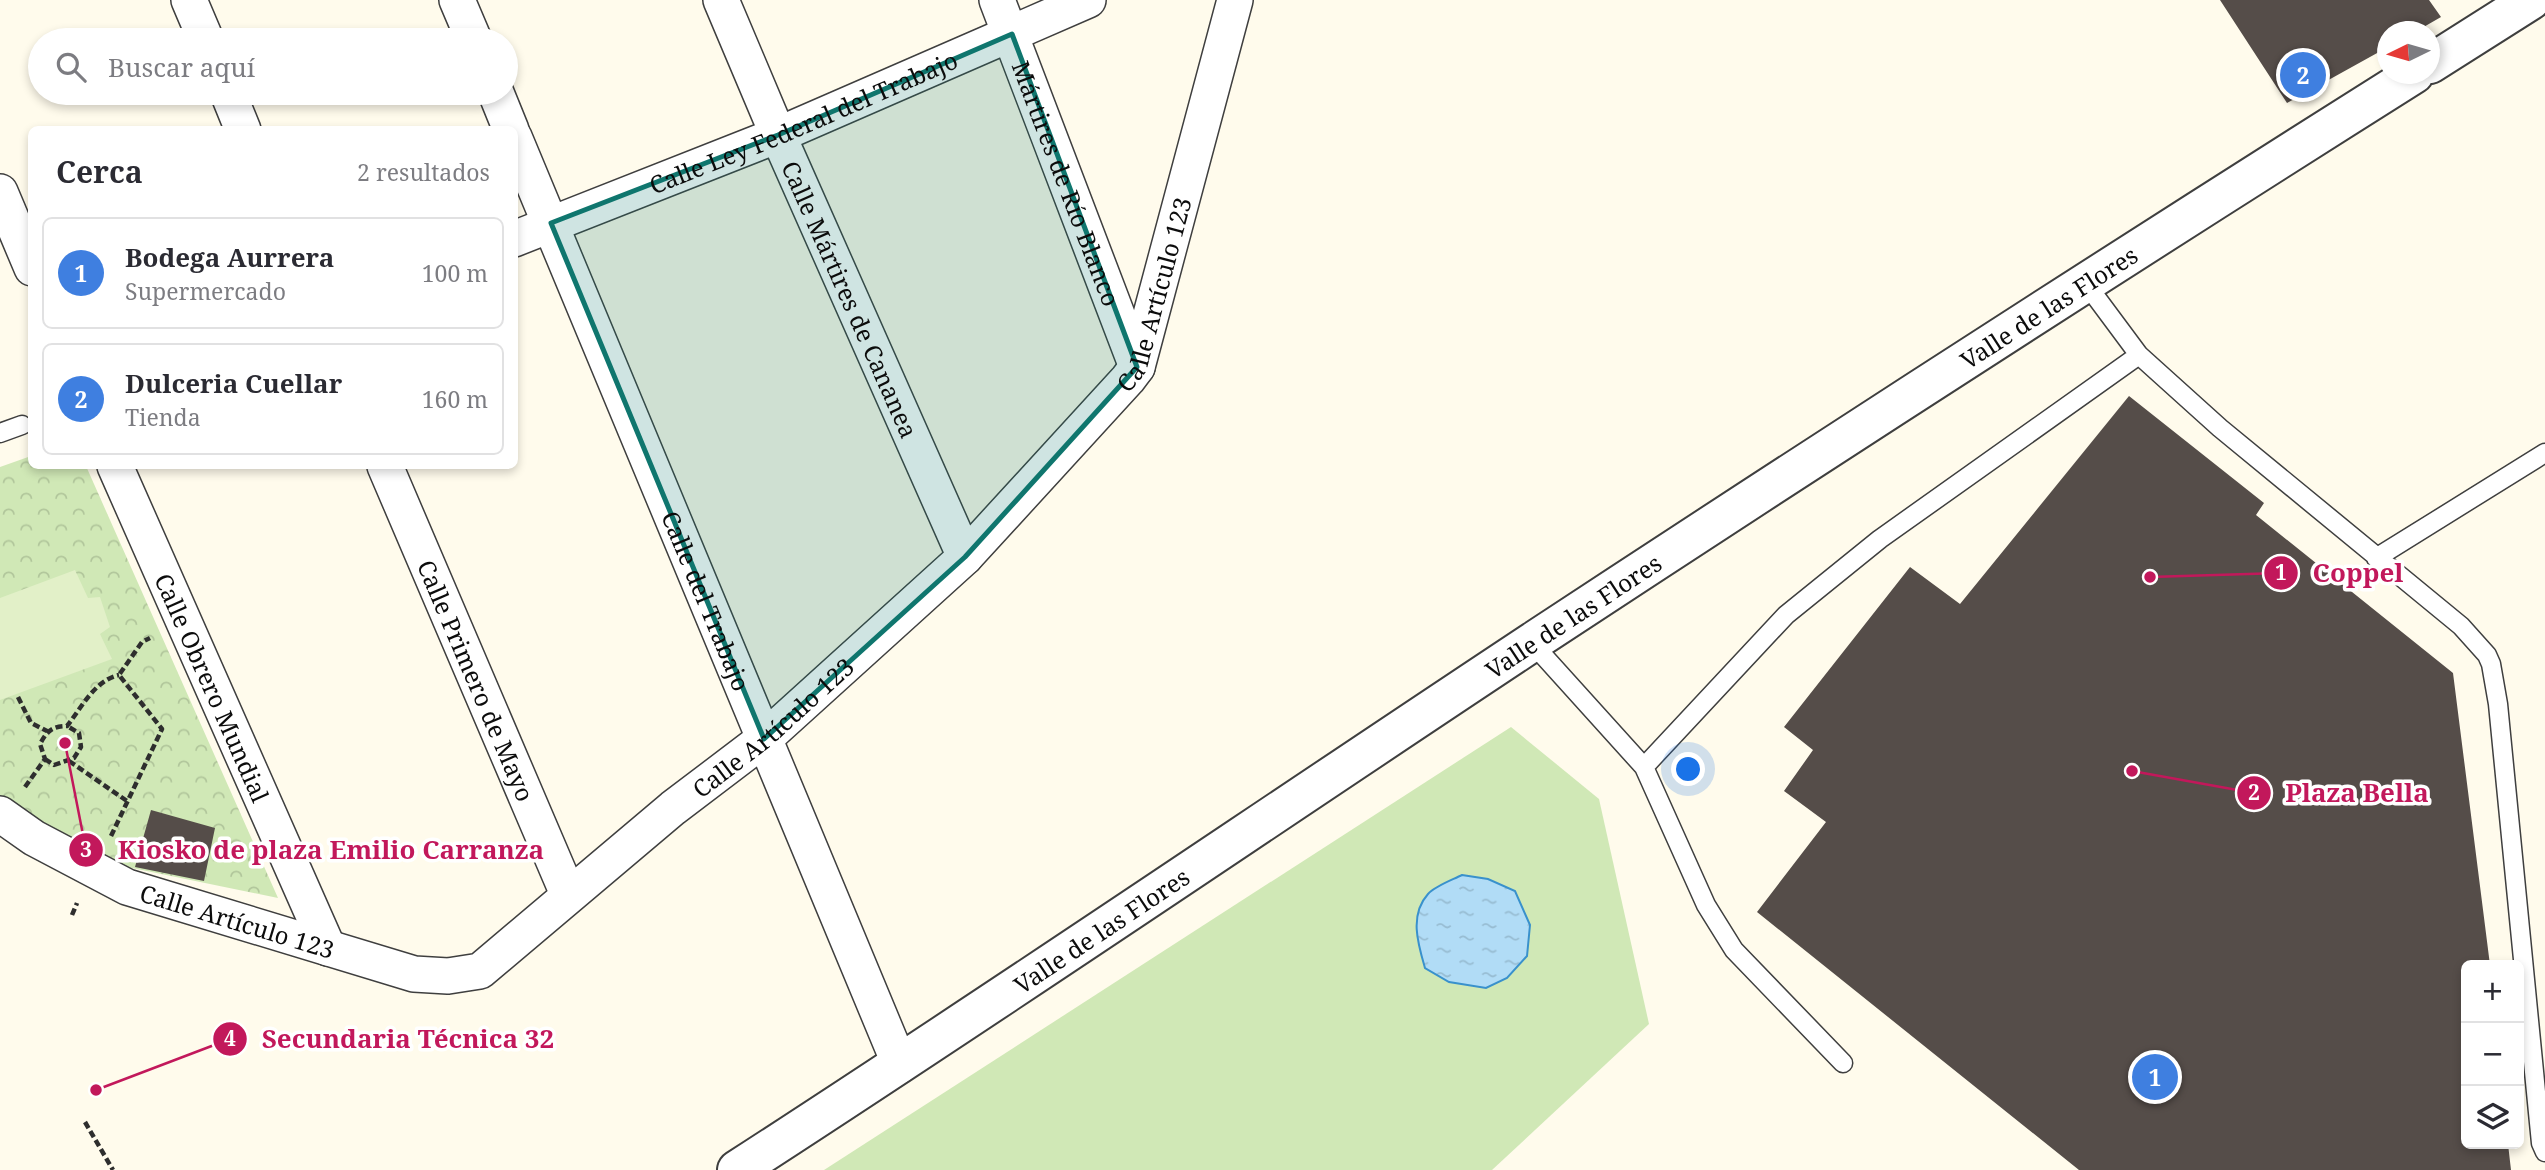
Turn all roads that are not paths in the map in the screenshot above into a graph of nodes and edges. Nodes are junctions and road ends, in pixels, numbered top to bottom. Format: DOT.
graph roads {
  1 [pos="189,0"];
  2 [pos="457,0"];
  3 [pos="721,0"];
  4 [pos="997,0"];
  5 [pos="1088,0"];
  6 [pos="1235,0"];
  7 [pos="2531,0"];
  8 [pos="201,28"];
  9 [pos="469,28"];
  10 [pos="1012,34"];
  11 [pos="2440,57"];
  12 [pos="2398,84"];
  13 [pos="233,105"];
  14 [pos="501,105"];
  15 [pos="241,126"];
  16 [pos="510,126"];
  17 [pos="778,135"];
  18 [pos="518,146"];
  19 [pos="0,191"];
  20 [pos="551,223"];
  21 [pos="518,237"];
  22 [pos="28,258"];
  23 [pos="2084,281"];
  24 [pos="2139,355"];
  25 [pos="1137,367"];
  26 [pos="23,425"];
  27 [pos="0,433"];
  28 [pos="2545,453"];
  29 [pos="116,469"];
  30 [pos="386,469"];
  31 [pos="965,557"];
  32 [pos="2376,558"];
  33 [pos="1532,643"];
  34 [pos="764,739"];
  35 [pos="1644,767"];
  36 [pos="2,815"];
  37 [pos="568,894"];
  38 [pos="328,948"];
  39 [pos="1843,1063"];
  40 [pos="900,1065"];
  41 [pos="2545,1152"];
  42 [pos="737,1170"];
  1 -- 8 [label="street"];
  2 -- 9 [label="street"];
  3 -- 17 [label="street, Calle Mártires de Cananea"];
  4 -- 10 [label="street, Mártires de Río Blanco"];
  5 -- 10 [label="street, Calle Ley Federal del Trabajo"];
  6 -- 25 [label="street, Calle Artículo 123"];
  7 -- 11 [label="street"];
  10 -- 17 [label="street, Calle Ley Federal del Trabajo"];
  10 -- 25 [label="street, Mártires de Río Blanco"];
  12 -- 23 [label="street, Valle de las Flores"];
  13 -- 15 [label="street"];
  14 -- 16 [label="street"];
  17 -- 20 [label="street, Calle Ley Federal del Trabajo"];
  17 -- 31 [label="street, Calle Mártires de Cananea"];
  18 -- 20 [label="street, Calle del Trabajo"];
  19 -- 22 [label="street"];
  20 -- 21 [label="street, Calle Ley Federal del Trabajo"];
  20 -- 34 [label="street, Calle del Trabajo"];
  23 -- 24 [label="lane"];
  23 -- 33 [label="street, Valle de las Flores"];
  24 -- 32 [label="lane"];
  24 -- 35 [label="lane"];
  25 -- 31 [label="street, Calle Artículo 123"];
  26 -- 27 [label="lane"];
  28 -- 32 [label="lane"];
  29 -- 38 [label="street, Calle Obrero Mundial"];
  30 -- 37 [label="street, Calle Primero de Mayo"];
  31 -- 34 [label="street, Calle Artículo 123"];
  32 -- 41 [label="lane"];
  33 -- 35 [label="lane"];
  33 -- 40 [label="street, Valle de las Flores"];
  34 -- 37 [label="street, Calle Artículo 123"];
  34 -- 40 [label="street, Calle del Trabajo"];
  35 -- 39 [label="lane"];
  36 -- 38 [label="street, Calle Artículo 123"];
  37 -- 38 [label="street, Calle Artículo 123"];
  40 -- 42 [label="street, Valle de las Flores"];
}
